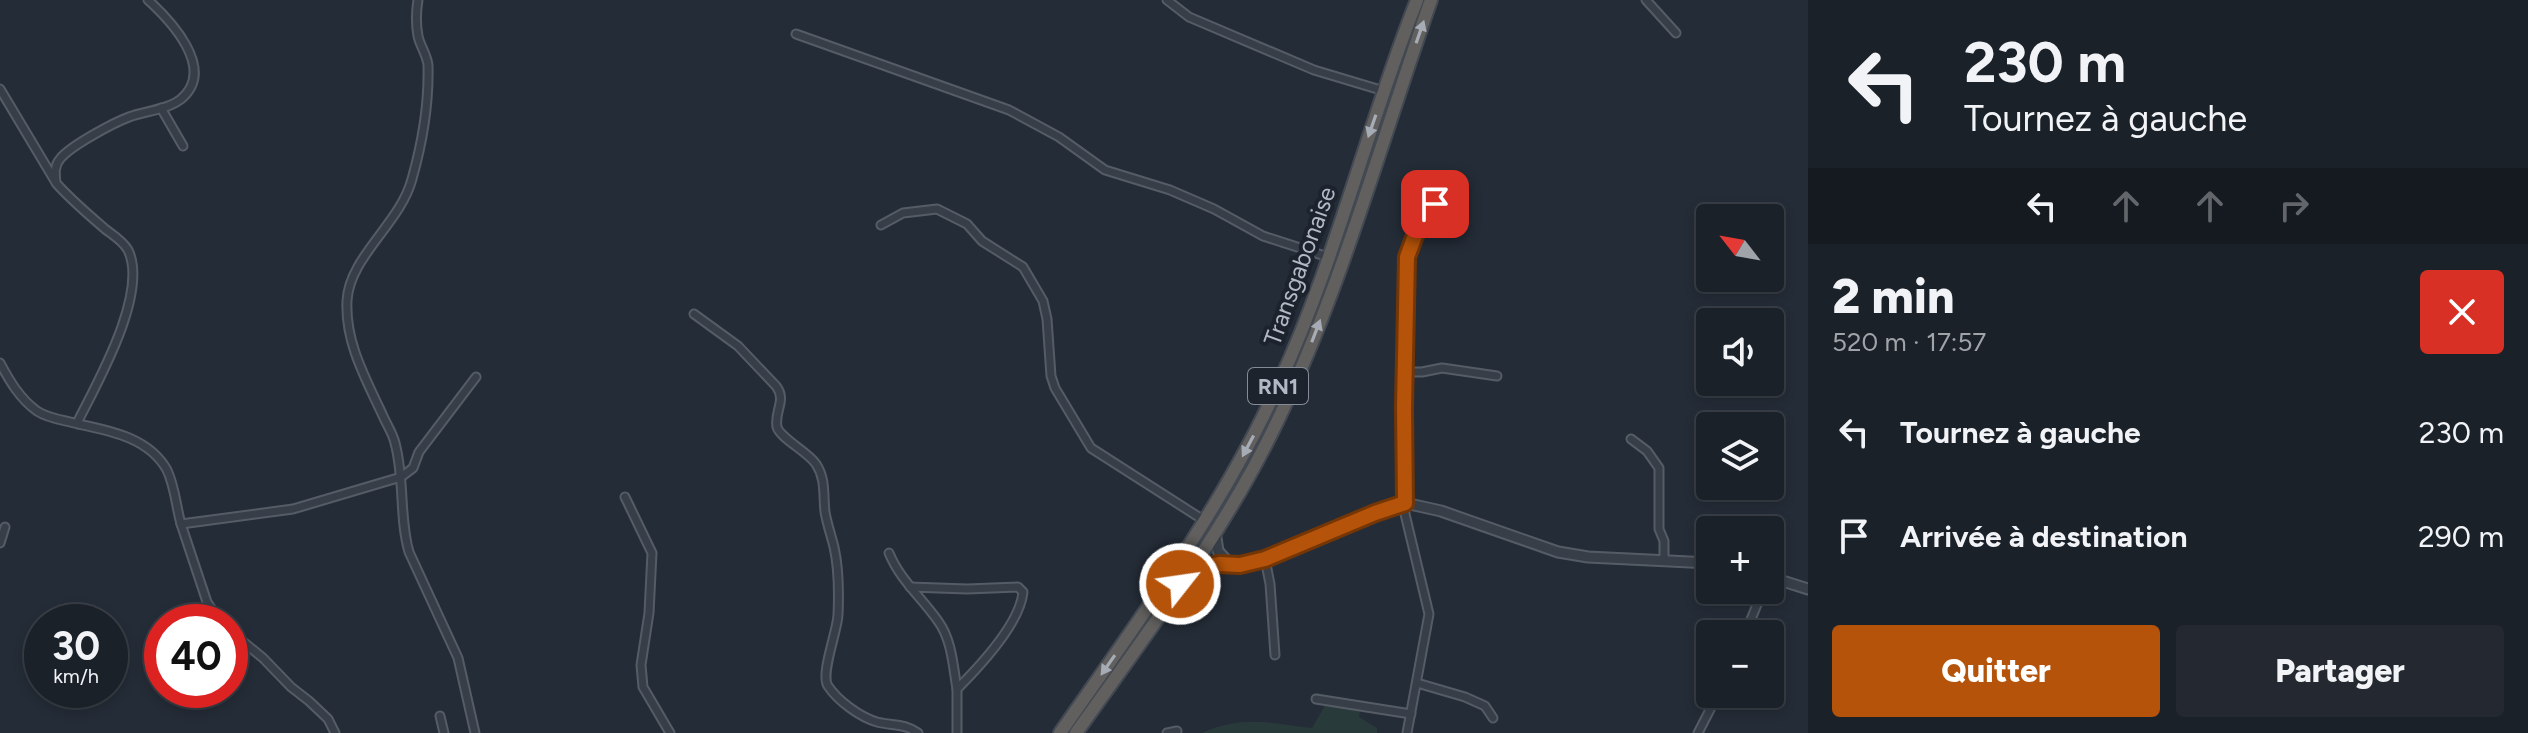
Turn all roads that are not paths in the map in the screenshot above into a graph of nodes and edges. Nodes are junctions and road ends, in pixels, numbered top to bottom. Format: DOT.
graph roads {
  1 [pos="148,0"];
  2 [pos="418,0"];
  3 [pos="1167,0"];
  4 [pos="1417,0"];
  5 [pos="1431,0"];
  6 [pos="1646,0"];
  7 [pos="1676,33"];
  8 [pos="796,34"];
  9 [pos="0,89"];
  10 [pos="1384,91"];
  11 [pos="161,108"];
  12 [pos="183,146"];
  13 [pos="56,183"];
  14 [pos="1435,204"];
  15 [pos="881,225"];
  16 [pos="1328,257"];
  17 [pos="694,314"];
  18 [pos="0,363"];
  19 [pos="1404,372"];
  20 [pos="1497,376"];
  21 [pos="476,377"];
  22 [pos="77,423"];
  23 [pos="1631,439"];
  24 [pos="401,477"];
  25 [pos="625,497"];
  26 [pos="1405,503"];
  27 [pos="1205,521"];
  28 [pos="181,524"];
  29 [pos="5,527"];
  30 [pos="1215,531"];
  31 [pos="0,543"];
  32 [pos="889,553"];
  33 [pos="1265,559"];
  34 [pos="1664,561"];
  35 [pos="1696,562"];
  36 [pos="1231,565"];
  37 [pos="1784,581"];
  38 [pos="1180,584"];
  39 [pos="910,587"];
  40 [pos="1808,589"];
  41 [pos="208,604"];
  42 [pos="248,646"];
  43 [pos="1275,655"];
  44 [pos="1417,683"];
  45 [pos="957,689"];
  46 [pos="1316,699"];
  47 [pos="1711,708"];
  48 [pos="1411,714"];
  49 [pos="440,716"];
  50 [pos="1493,718"];
  51 [pos="1177,731"];
  52 [pos="1408,732"];
  53 [pos="335,733"];
  54 [pos="444,733"];
  55 [pos="475,733"];
  56 [pos="670,733"];
  57 [pos="918,733"];
  58 [pos="957,733"];
  59 [pos="1060,733"];
  60 [pos="1076,733"];
  61 [pos="1167,733"];
  62 [pos="1698,733"];
  1 -- 11 [label="street"];
  2 -- 24 [label="street"];
  3 -- 10 [label="street"];
  4 -- 10 [label="highway, Transgabonaise / RN1"];
  30 -- 5 [label="highway, Transgabonaise / RN1, one-way"];
  6 -- 7 [label="street"];
  8 -- 16 [label="street"];
  9 -- 13 [label="street"];
  10 -- 16 [label="highway, Transgabonaise / RN1, one-way"];
  11 -- 12 [label="street"];
  11 -- 13 [label="street"];
  13 -- 22 [label="street"];
  14 -- 19 [label="street"];
  15 -- 27 [label="street"];
  16 -- 27 [label="highway, Transgabonaise / RN1, one-way"];
  17 -- 57 [label="street"];
  18 -- 22 [label="street"];
  19 -- 20 [label="street"];
  19 -- 26 [label="street"];
  21 -- 24 [label="street"];
  22 -- 28 [label="street"];
  23 -- 34 [label="street"];
  24 -- 28 [label="street"];
  24 -- 55 [label="street"];
  25 -- 56 [label="street"];
  26 -- 33 [label="street"];
  26 -- 34 [label="street"];
  26 -- 44 [label="street"];
  27 -- 59 [label="highway, Transgabonaise / RN1, one-way"];
  28 -- 41 [label="street"];
  29 -- 31 [label="street"];
  30 -- 36 [label="street"];
  30 -- 38 [label="highway, Transgabonaise / RN1"];
  32 -- 39 [label="street"];
  33 -- 36 [label="street"];
  33 -- 43 [label="street"];
  34 -- 35 [label="street"];
  36 -- 38 [label="street"];
  37 -- 40 [label="street"];
  38 -- 60 [label="highway, Transgabonaise / RN1"];
  39 -- 45 [label="street"];
  39 -- 45 [label="street"];
  42 -- 53 [label="street"];
  44 -- 48 [label="street"];
  44 -- 50 [label="street"];
  45 -- 58 [label="street"];
  46 -- 48 [label="street"];
  47 -- 62 [label="street"];
  48 -- 52 [label="street"];
  49 -- 54 [label="street"];
  51 -- 61 [label="street"];
}
